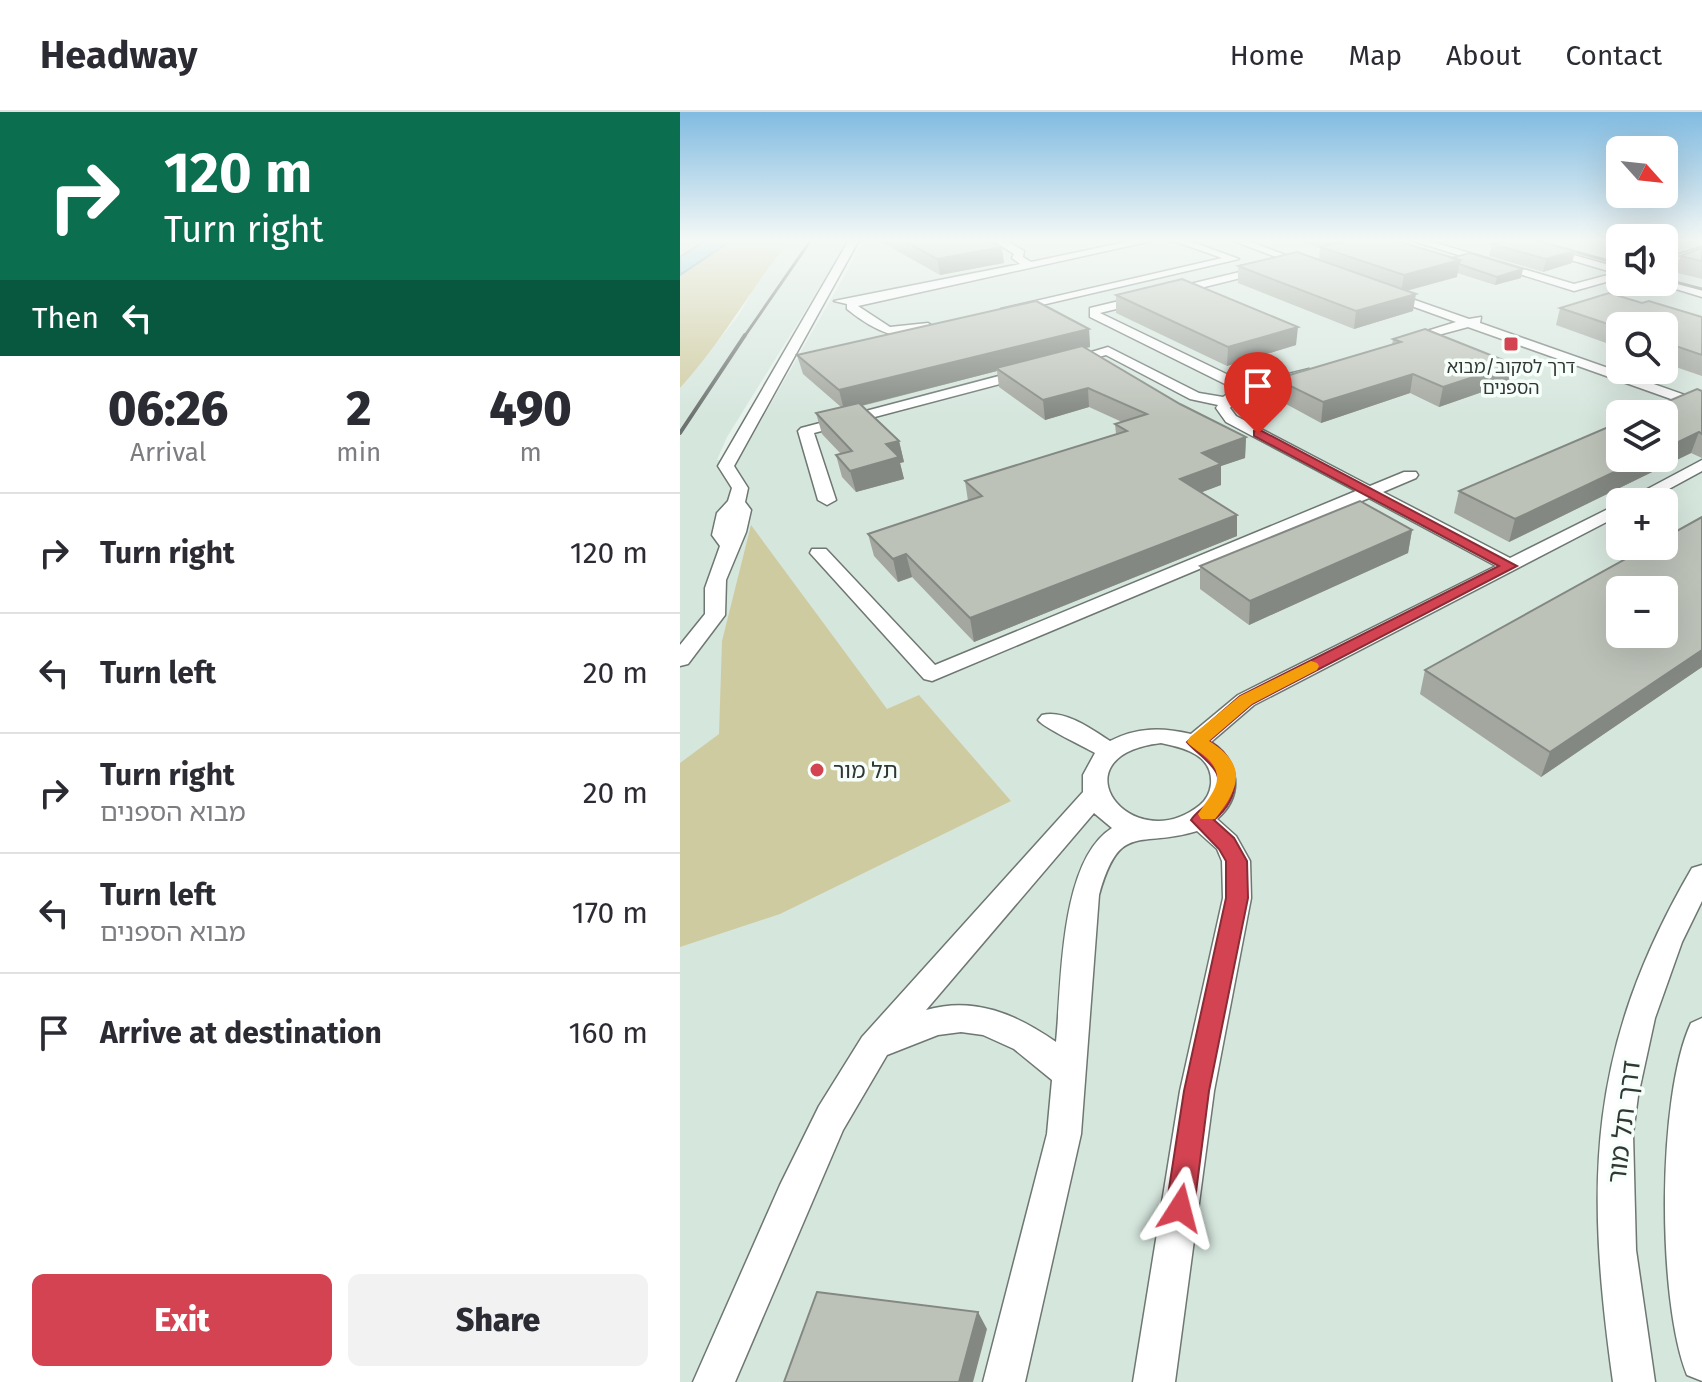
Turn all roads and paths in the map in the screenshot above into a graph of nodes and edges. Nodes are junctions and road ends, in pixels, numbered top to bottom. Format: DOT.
graph roads {
  1 [pos="820,299"];
  2 [pos="864,299"];
  3 [pos="1053,299"];
  4 [pos="1116,299"];
  5 [pos="1134,299"];
  6 [pos="1415,299"];
  7 [pos="1423,299"];
  8 [pos="856,301"];
  9 [pos="818,302"];
  10 [pos="1122,302"];
  11 [pos="997,312"];
  12 [pos="1472,322"];
  13 [pos="935,325"];
  14 [pos="1394,345"];
  15 [pos="1606,358"];
  16 [pos="1606,365"];
  17 [pos="1320,367"];
  18 [pos="1678,383"];
  19 [pos="1660,384"];
  20 [pos="1246,389"];
  21 [pos="1702,391"];
  22 [pos="1702,399"];
  23 [pos="1225,402"];
  24 [pos="1702,406"];
  25 [pos="1702,465"];
  26 [pos="1410,475"];
  27 [pos="1658,488"];
  28 [pos="1368,492"];
  29 [pos="827,500"];
  30 [pos="1606,515"];
  31 [pos="819,553"];
  32 [pos="1510,566"];
  33 [pos="680,659"];
  34 [pos="1050,720"];
  35 [pos="1196,742"];
  36 [pos="1110,752"];
  37 [pos="1095,795"];
  38 [pos="1201,820"];
  39 [pos="1136,828"];
  40 [pos="1702,876"];
  41 [pos="1702,1033"];
  42 [pos="873,1048"];
  43 [pos="1069,1073"];
  44 [pos="1702,1360"];
  45 [pos="714,1382"];
  46 [pos="1004,1382"];
  47 [pos="1154,1382"];
  48 [pos="1634,1382"];
  1 -- 9 [label="street"];
  2 -- 8 [label="street"];
  3 -- 11 [label="street"];
  4 -- 10 [label="street"];
  5 -- 10 [label="street"];
  6 -- 12 [label="street"];
  7 -- 15 [label="street"];
  8 -- 9 [label="street"];
  8 -- 13 [label="street"];
  9 -- 33 [label="street"];
  10 -- 20 [label="street"];
  12 -- 14 [label="street"];
  12 -- 16 [label="street"];
  12 -- 24 [label="street"];
  17 -- 20 [label="street"];
  18 -- 21 [label="street"];
  19 -- 22 [label="street"];
  20 -- 23 [label="street"];
  23 -- 28 [label="street"];
  23 -- 29 [label="street"];
  25 -- 27 [label="street"];
  26 -- 28 [label="street"];
  28 -- 31 [label="street"];
  28 -- 32 [label="street"];
  30 -- 32 [label="street"];
  32 -- 35 [label="street"];
  34 -- 36 [label="street"];
  35 -- 36 [label="street"];
  35 -- 38 [label="street"];
  36 -- 37 [label="street"];
  37 -- 39 [label="street"];
  37 -- 42 [label="street"];
  38 -- 39 [label="street"];
  38 -- 47 [label="street"];
  39 -- 43 [label="street"];
  40 -- 48 [label="street, דרך תל מור"];
  41 -- 44 [label="street"];
  42 -- 43 [label="street"];
  42 -- 45 [label="street"];
  43 -- 46 [label="street"];
}
